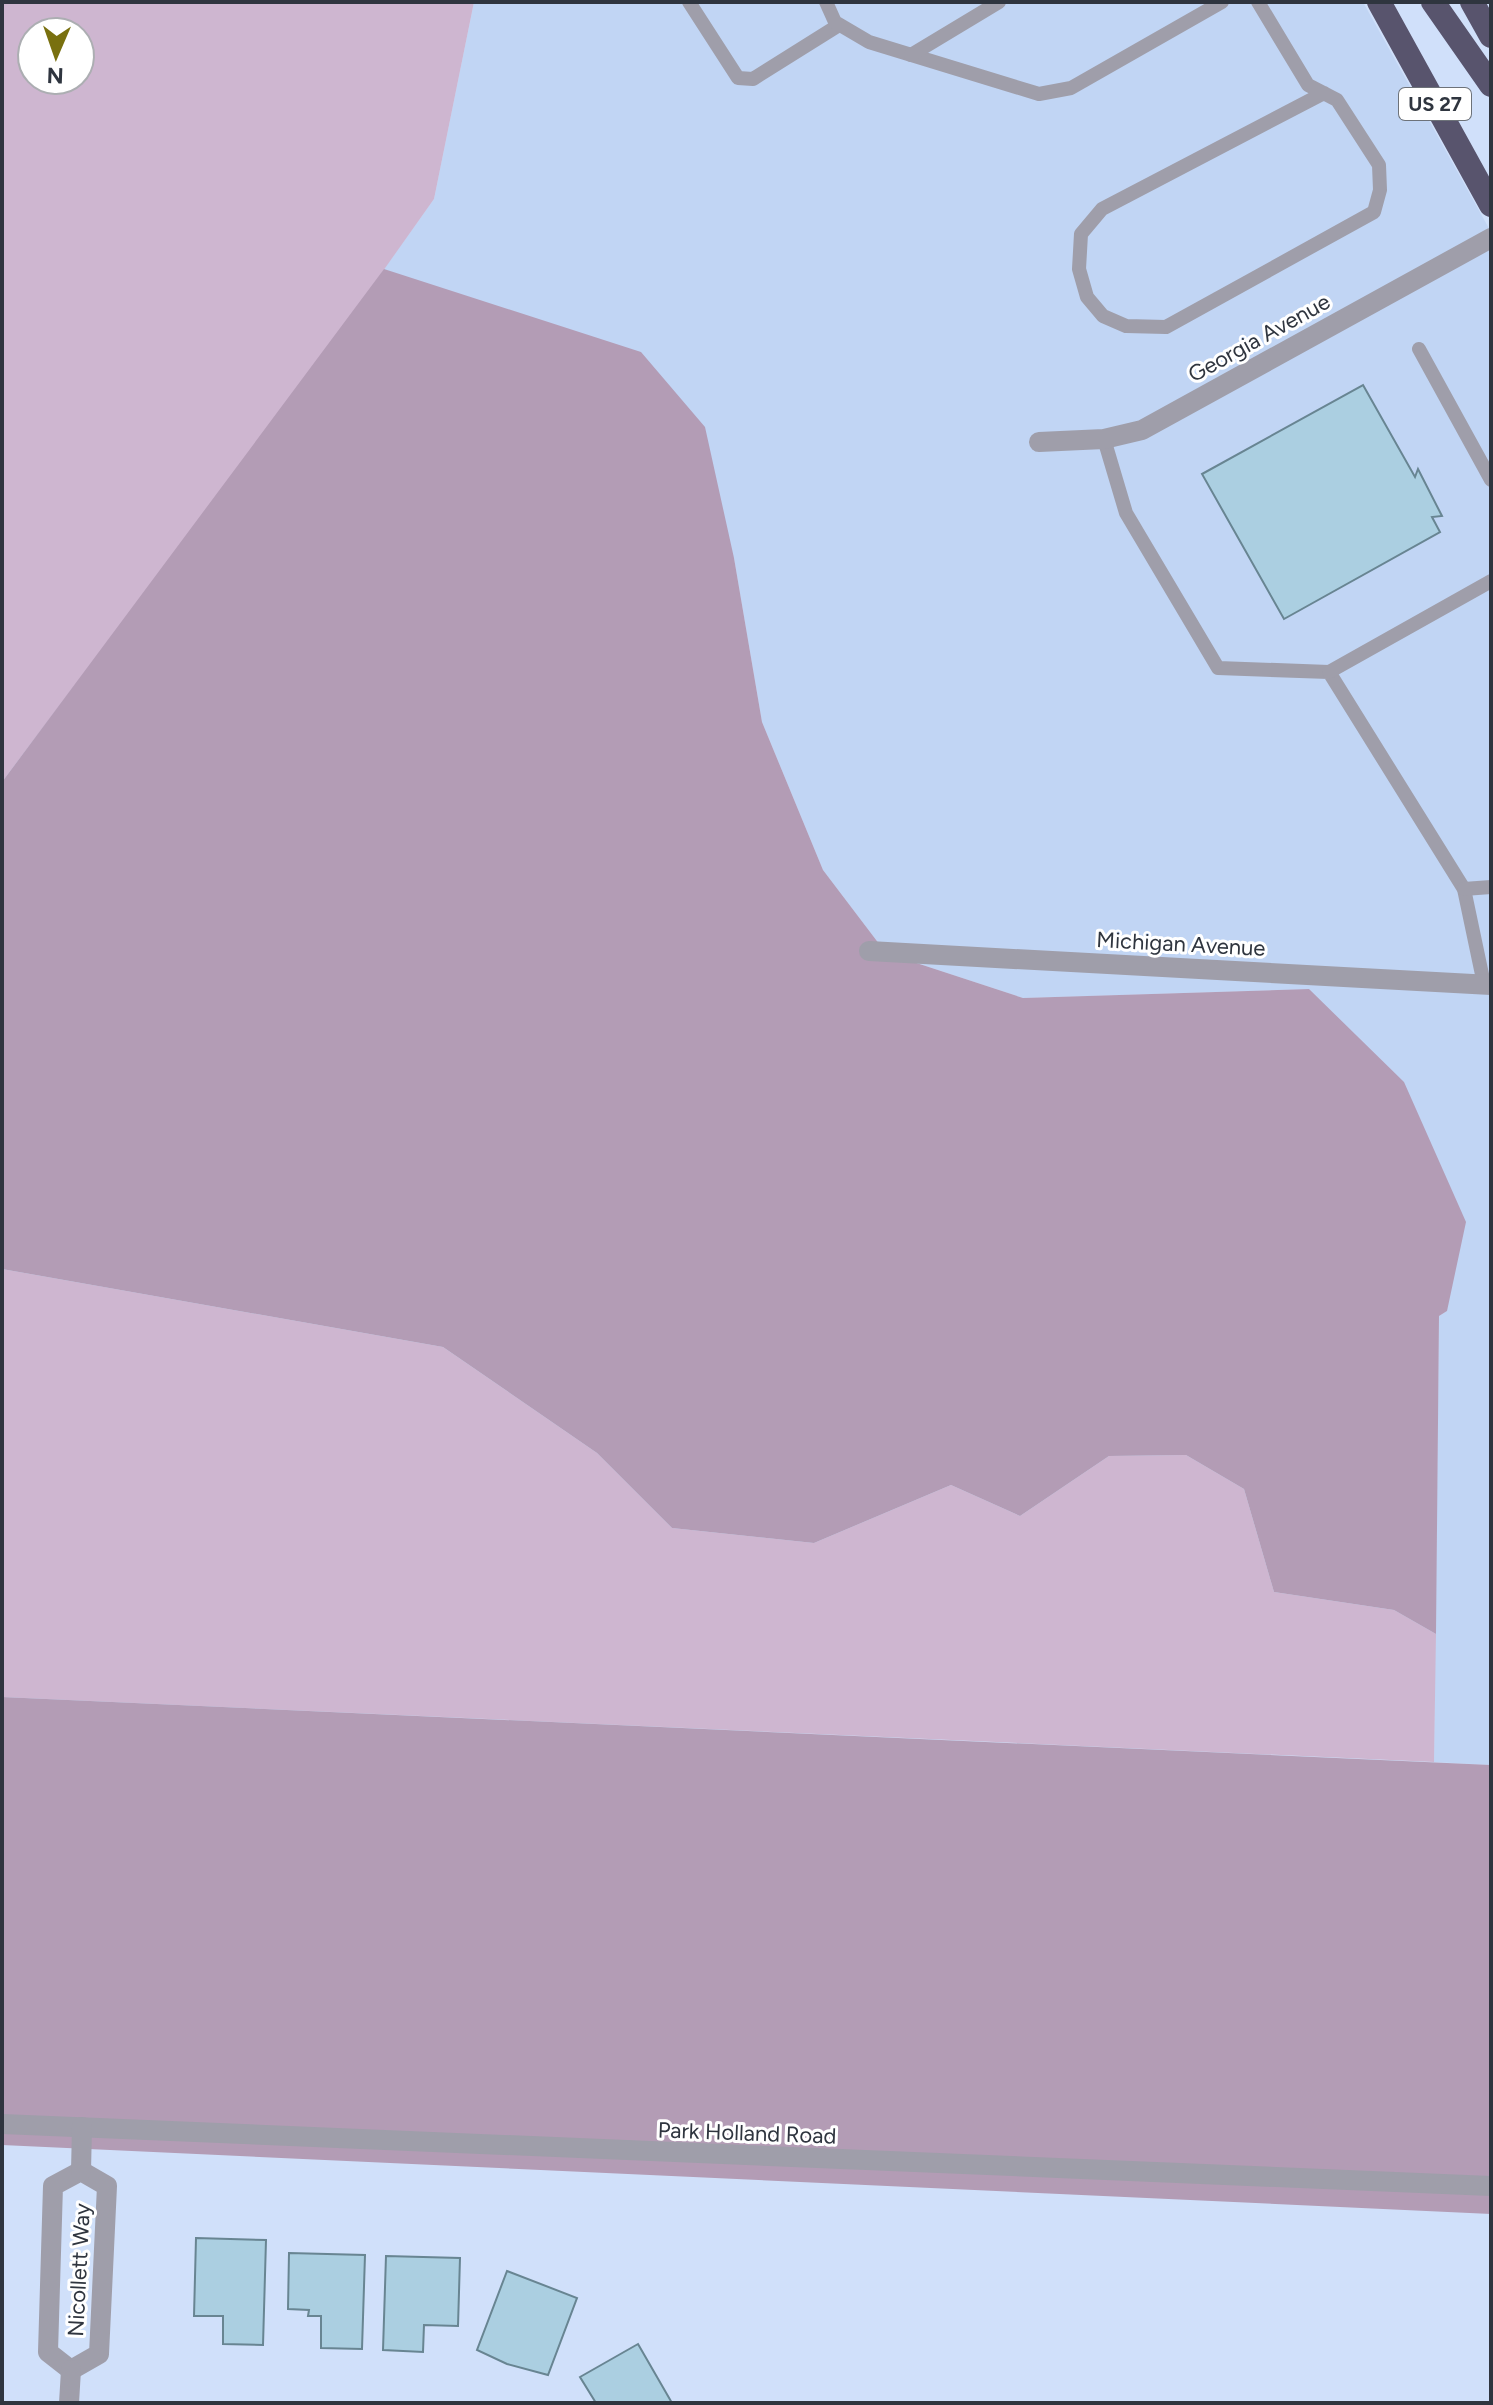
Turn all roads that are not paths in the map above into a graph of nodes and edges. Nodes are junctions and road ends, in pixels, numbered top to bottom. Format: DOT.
graph roads {
  1 [pos="689,2"];
  2 [pos="826,2"];
  3 [pos="999,2"];
  4 [pos="1222,2"];
  5 [pos="1258,2"];
  6 [pos="1379,2"];
  7 [pos="1433,2"];
  8 [pos="1472,2"];
  9 [pos="839,25"];
  10 [pos="1491,36"];
  11 [pos="911,55"];
  12 [pos="1491,85"];
  13 [pos="1324,93"];
  14 [pos="1491,205"];
  15 [pos="1491,238"];
  16 [pos="1419,349"];
  17 [pos="1104,439"];
  18 [pos="1039,442"];
  19 [pos="1491,480"];
  20 [pos="1491,581"];
  21 [pos="1329,672"];
  22 [pos="1491,887"];
  23 [pos="1464,889"];
  24 [pos="869,951"];
  25 [pos="1488,985"];
  26 [pos="2,2124"];
  27 [pos="82,2127"];
  28 [pos="81,2171"];
  29 [pos="1491,2186"];
  30 [pos="71,2370"];
  31 [pos="69,2403"];
  1 -- 9 [label="lane"];
  2 -- 9 [label="lane"];
  3 -- 11 [label="lane"];
  4 -- 11 [label="lane"];
  5 -- 13 [label="lane"];
  6 -- 14 [label="highway, US 27"];
  7 -- 12 [label="highway"];
  8 -- 10 [label="highway"];
  9 -- 11 [label="lane"];
  13 -- 13 [label="lane"];
  15 -- 17 [label="street, Georgia Avenue"];
  16 -- 19 [label="lane"];
  17 -- 18 [label="street, Georgia Avenue"];
  17 -- 21 [label="lane"];
  20 -- 21 [label="lane"];
  21 -- 23 [label="lane"];
  22 -- 23 [label="lane"];
  23 -- 25 [label="lane"];
  24 -- 25 [label="street, Michigan Avenue"];
  26 -- 27 [label="street, Park Holland Road"];
  27 -- 28 [label="street, Nicollett Way"];
  27 -- 29 [label="street, Park Holland Road"];
  28 -- 30 [label="street, Nicollett Way"];
  28 -- 30 [label="street, Nicollett Way"];
  30 -- 31 [label="street"];
}
